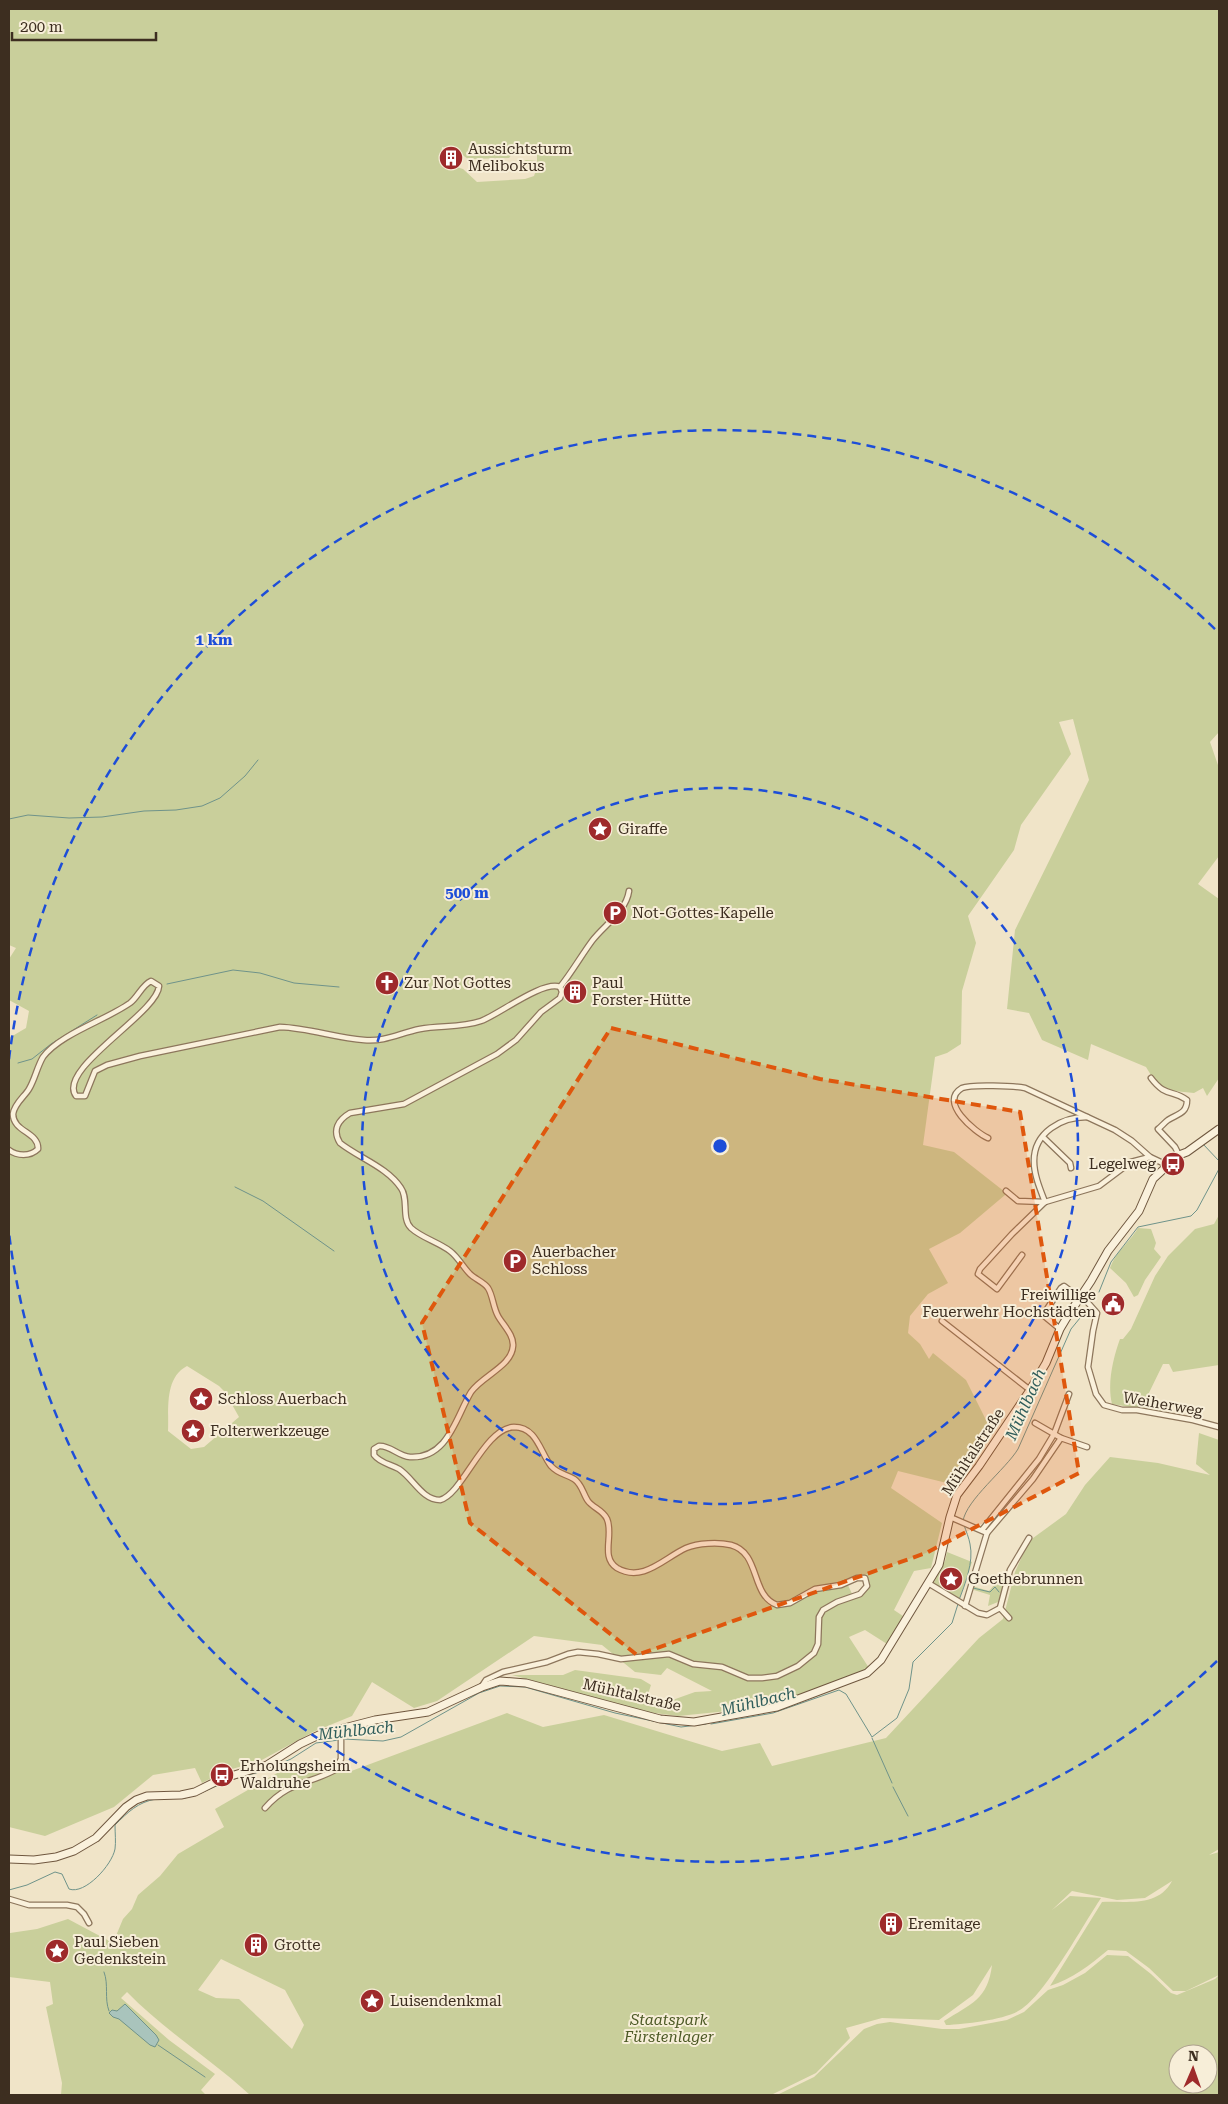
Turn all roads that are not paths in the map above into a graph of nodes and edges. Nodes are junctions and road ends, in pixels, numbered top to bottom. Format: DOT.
graph roads {
  1 [pos="629,891"];
  2 [pos="560,987"];
  3 [pos="1151,1078"];
  4 [pos="1069,1107"];
  5 [pos="1089,1116"];
  6 [pos="1069,1118"];
  7 [pos="1219,1129"];
  8 [pos="1043,1137"];
  9 [pos="988,1138"];
  10 [pos="9,1150"];
  11 [pos="1179,1155"];
  12 [pos="1150,1157"];
  13 [pos="1168,1165"];
  14 [pos="1072,1168"];
  15 [pos="1006,1191"];
  16 [pos="1045,1202"];
  17 [pos="1022,1255"];
  18 [pos="1080,1296"];
  19 [pos="942,1321"];
  20 [pos="1060,1329"];
  21 [pos="1030,1390"];
  22 [pos="1069,1394"];
  23 [pos="1035,1423"];
  24 [pos="1219,1427"];
  25 [pos="1054,1434"];
  26 [pos="1061,1438"];
  27 [pos="1087,1447"];
  28 [pos="1028,1475"];
  29 [pos="1033,1479"];
  30 [pos="950,1516"];
  31 [pos="984,1532"];
  32 [pos="1029,1538"];
  33 [pos="928,1583"];
  34 [pos="960,1603"];
  35 [pos="1000,1608"];
  36 [pos="1009,1618"];
  37 [pos="482,1687"];
  38 [pos="341,1732"];
  39 [pos="265,1808"];
  40 [pos="9,1859"];
  41 [pos="9,1898"];
  42 [pos="88,1923"];
  1 -- 2 [label="street"];
  2 -- 10 [label="street"];
  2 -- 37 [label="street"];
  3 -- 11 [label="street"];
  4 -- 5 [label="street"];
  4 -- 6 [label="street"];
  4 -- 9 [label="street"];
  5 -- 6 [label="street"];
  5 -- 12 [label="street"];
  6 -- 8 [label="street"];
  7 -- 11 [label="main road, Mühltalstraße"];
  8 -- 14 [label="street"];
  8 -- 16 [label="street"];
  11 -- 13 [label="main road, Mühltalstraße"];
  12 -- 13 [label="street"];
  12 -- 16 [label="street"];
  13 -- 18 [label="main road, Mühltalstraße"];
  15 -- 16 [label="street"];
  16 -- 17 [label="street"];
  18 -- 20 [label="main road, Mühltalstraße"];
  18 -- 20 [label="street"];
  18 -- 24 [label="street, Weiherweg"];
  19 -- 21 [label="street"];
  20 -- 21 [label="main road, Mühltalstraße"];
  21 -- 30 [label="main road, Mühltalstraße"];
  22 -- 25 [label="street"];
  23 -- 25 [label="street"];
  25 -- 26 [label="street"];
  25 -- 28 [label="street"];
  26 -- 27 [label="street"];
  26 -- 29 [label="street"];
  28 -- 29 [label="street"];
  28 -- 31 [label="street"];
  29 -- 31 [label="street"];
  30 -- 31 [label="street"];
  30 -- 33 [label="main road, Mühltalstraße"];
  31 -- 34 [label="street"];
  32 -- 35 [label="street"];
  33 -- 34 [label="street"];
  33 -- 37 [label="main road, Mühltalstraße"];
  34 -- 35 [label="street"];
  35 -- 36 [label="street"];
  37 -- 38 [label="main road, Mühltalstraße"];
  38 -- 39 [label="street"];
  38 -- 40 [label="main road, Mühltalstraße"];
  41 -- 42 [label="street"];
}
